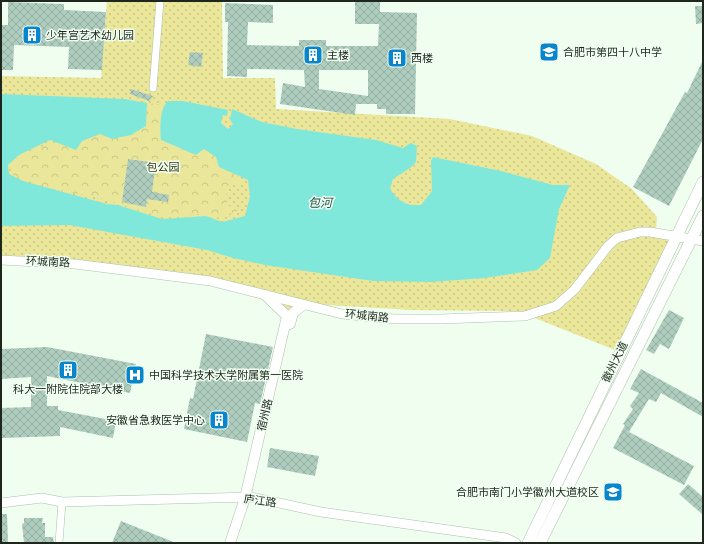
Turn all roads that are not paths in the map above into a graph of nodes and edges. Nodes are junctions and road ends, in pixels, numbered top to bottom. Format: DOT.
graph roads {
  1 [pos="160,1"];
  2 [pos="153,88"];
  3 [pos="703,182"];
  4 [pos="703,216"];
  5 [pos="676,236"];
  6 [pos="691,239"];
  7 [pos="703,241"];
  8 [pos="1,260"];
  9 [pos="264,294"];
  10 [pos="304,305"];
  11 [pos="248,498"];
  12 [pos="62,502"];
  13 [pos="1,503"];
  14 [pos="59,543"];
  15 [pos="230,543"];
  16 [pos="235,543"];
  17 [pos="516,543"];
  18 [pos="528,543"];
  19 [pos="540,543"];
  1 -- 2 [label="street"];
  3 -- 5 [label="main road, 徽州大道"];
  4 -- 6 [label="main road, 徽州大道"];
  5 -- 6 [label="street, 环城南路"];
  5 -- 10 [label="street, 环城南路"];
  5 -- 18 [label="main road, 徽州大道"];
  6 -- 7 [label="street, 环城南路"];
  6 -- 19 [label="main road, 徽州大道"];
  8 -- 9 [label="street, 环城南路"];
  9 -- 10 [label="street, 环城南路"];
  9 -- 11 [label="main road, 宿州路"];
  10 -- 11 [label="main road, 宿州路"];
  11 -- 12 [label="street, 庐江路"];
  11 -- 15 [label="main road, 宿州路"];
  11 -- 16 [label="main road, 宿州路"];
  11 -- 17 [label="street, 庐江路"];
  12 -- 13 [label="street, 庐江路"];
  12 -- 14 [label="street"];
}
